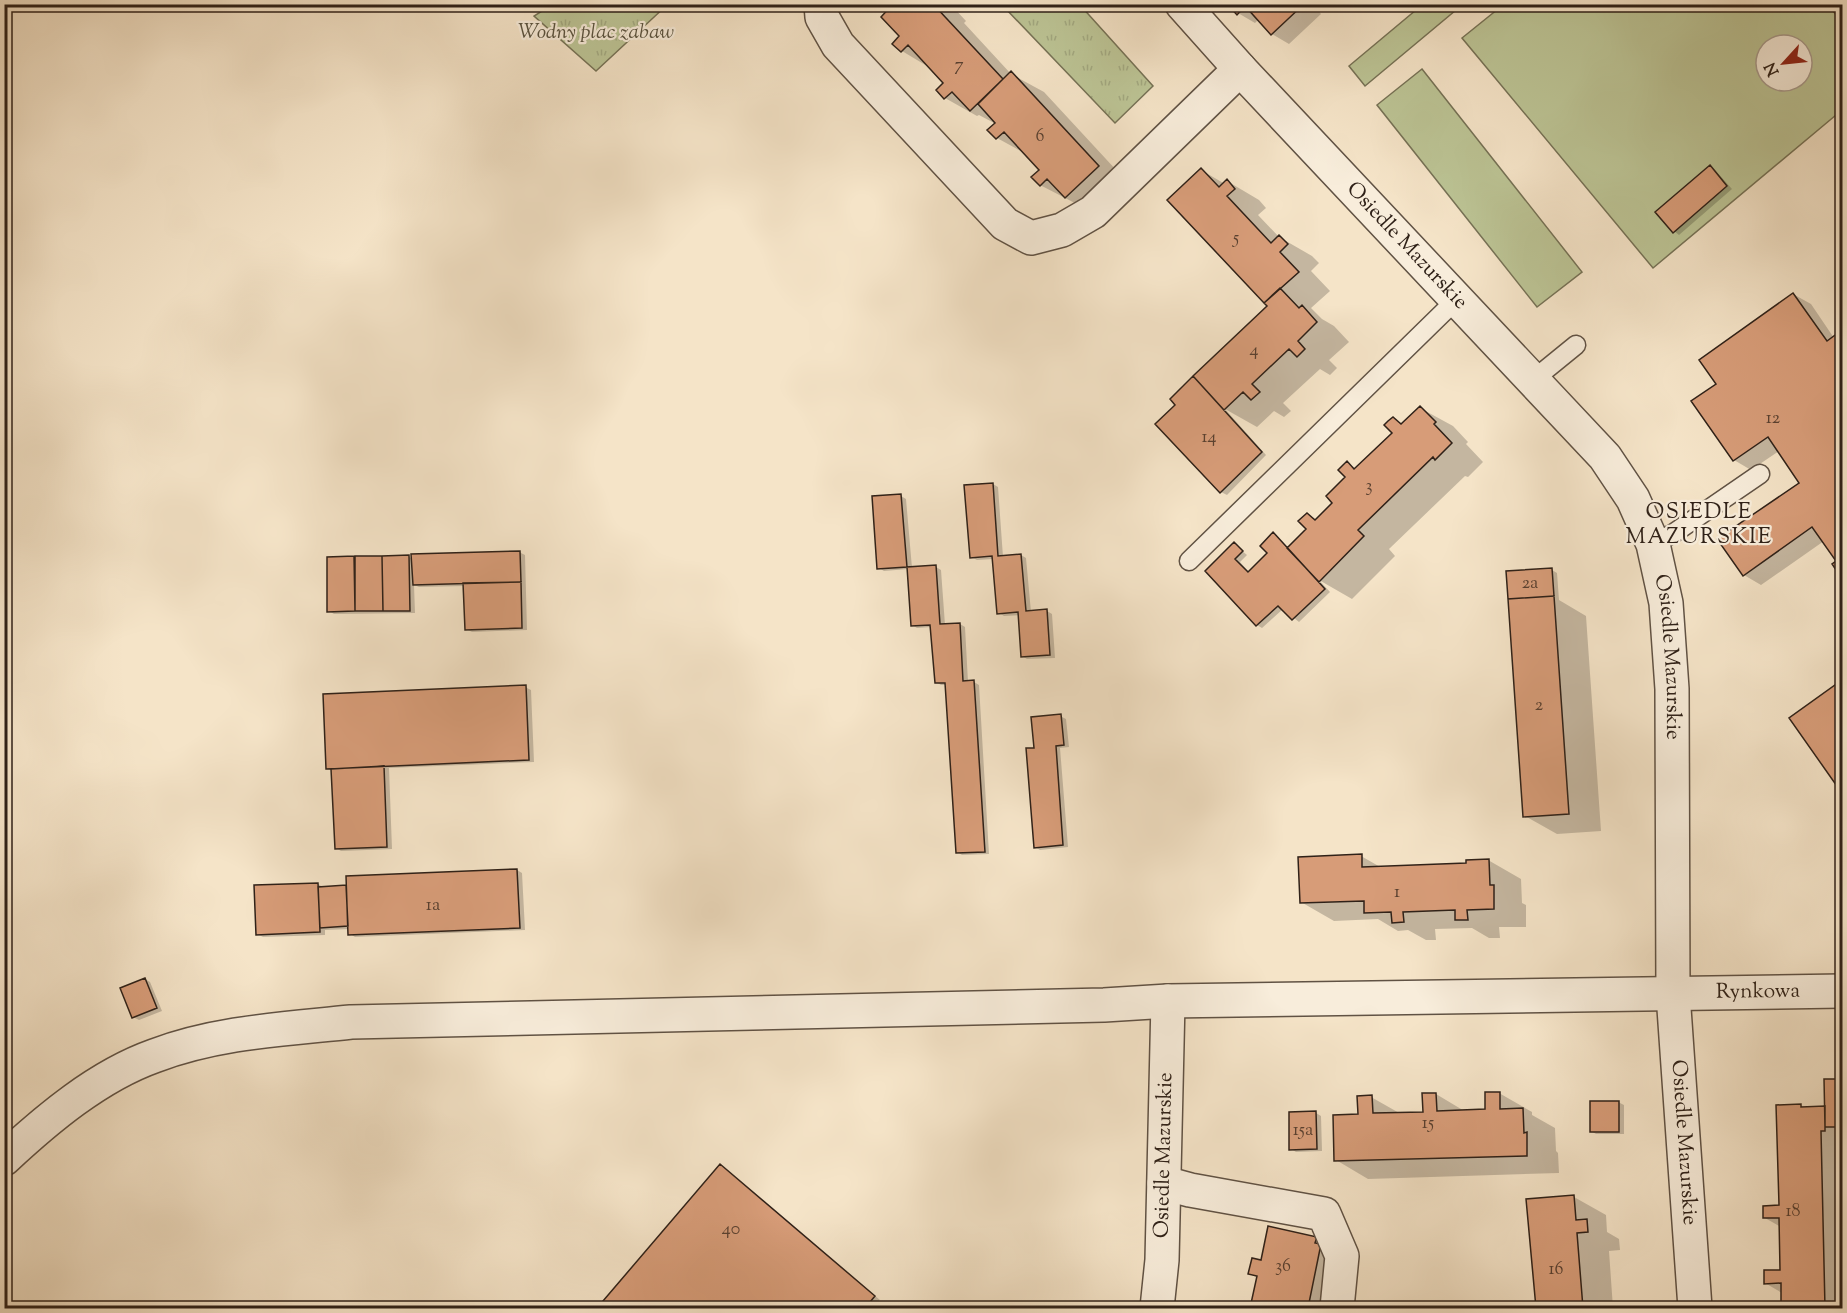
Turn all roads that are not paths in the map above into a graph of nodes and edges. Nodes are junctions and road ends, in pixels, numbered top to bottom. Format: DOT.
graph roads {
  1 [pos="821,4"];
  2 [pos="1182,4"];
  3 [pos="1240,69"];
  4 [pos="1457,300"];
  5 [pos="1576,345"];
  6 [pos="1533,380"];
  7 [pos="1760,474"];
  8 [pos="1653,544"];
  9 [pos="1189,561"];
  10 [pos="1842,991"];
  11 [pos="1673,994"];
  12 [pos="1168,1001"];
  13 [pos="4,1159"];
  14 [pos="1164,1183"];
  15 [pos="1157,1308"];
  16 [pos="1337,1308"];
  17 [pos="1695,1308"];
  1 -- 3 [label="street"];
  2 -- 3 [label="street, Osiedle Mazurskie"];
  3 -- 4 [label="street, Osiedle Mazurskie"];
  4 -- 6 [label="street, Osiedle Mazurskie"];
  4 -- 9 [label="lane"];
  5 -- 6 [label="lane"];
  6 -- 8 [label="street, Osiedle Mazurskie"];
  7 -- 8 [label="lane"];
  8 -- 11 [label="street, Osiedle Mazurskie"];
  10 -- 11 [label="street, Rynkowa"];
  11 -- 12 [label="street, Rynkowa"];
  11 -- 17 [label="street, Osiedle Mazurskie"];
  12 -- 13 [label="street, Rynkowa"];
  12 -- 14 [label="street, Osiedle Mazurskie"];
  14 -- 15 [label="street, Osiedle Mazurskie"];
  14 -- 16 [label="street"];
}
